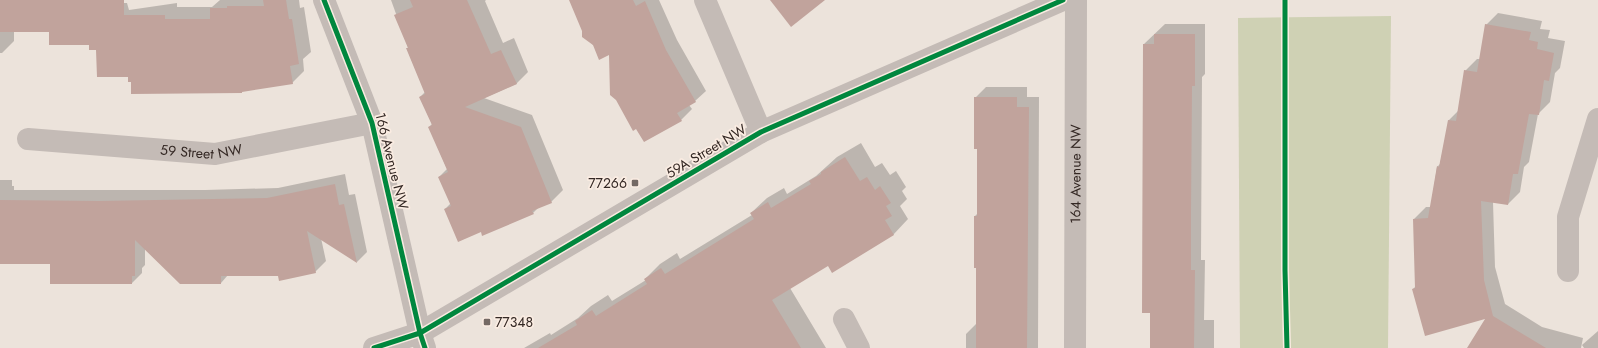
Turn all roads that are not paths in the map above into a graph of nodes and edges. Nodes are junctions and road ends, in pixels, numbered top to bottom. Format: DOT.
graph roads {
  1 [pos="324,0"];
  2 [pos="705,0"];
  3 [pos="1063,0"];
  4 [pos="1076,0"];
  5 [pos="1598,119"];
  6 [pos="372,123"];
  7 [pos="761,132"];
  8 [pos="28,139"];
  9 [pos="1568,271"];
  10 [pos="844,319"];
  11 [pos="423,341"];
  12 [pos="374,348"];
  13 [pos="859,348"];
  14 [pos="1076,348"];
  1 -- 6 [label="street, 166 Avenue NW"];
  2 -- 7 [label="street"];
  3 -- 7 [label="street, 59A Street NW"];
  4 -- 14 [label="street, 164 Avenue NW"];
  5 -- 9 [label="street"];
  6 -- 8 [label="street, 59 Street NW"];
  6 -- 11 [label="street, 166 Avenue NW"];
  7 -- 11 [label="street, 59A Street NW"];
  10 -- 13 [label="street"];
  11 -- 12 [label="street, 59A Street NW"];
}
